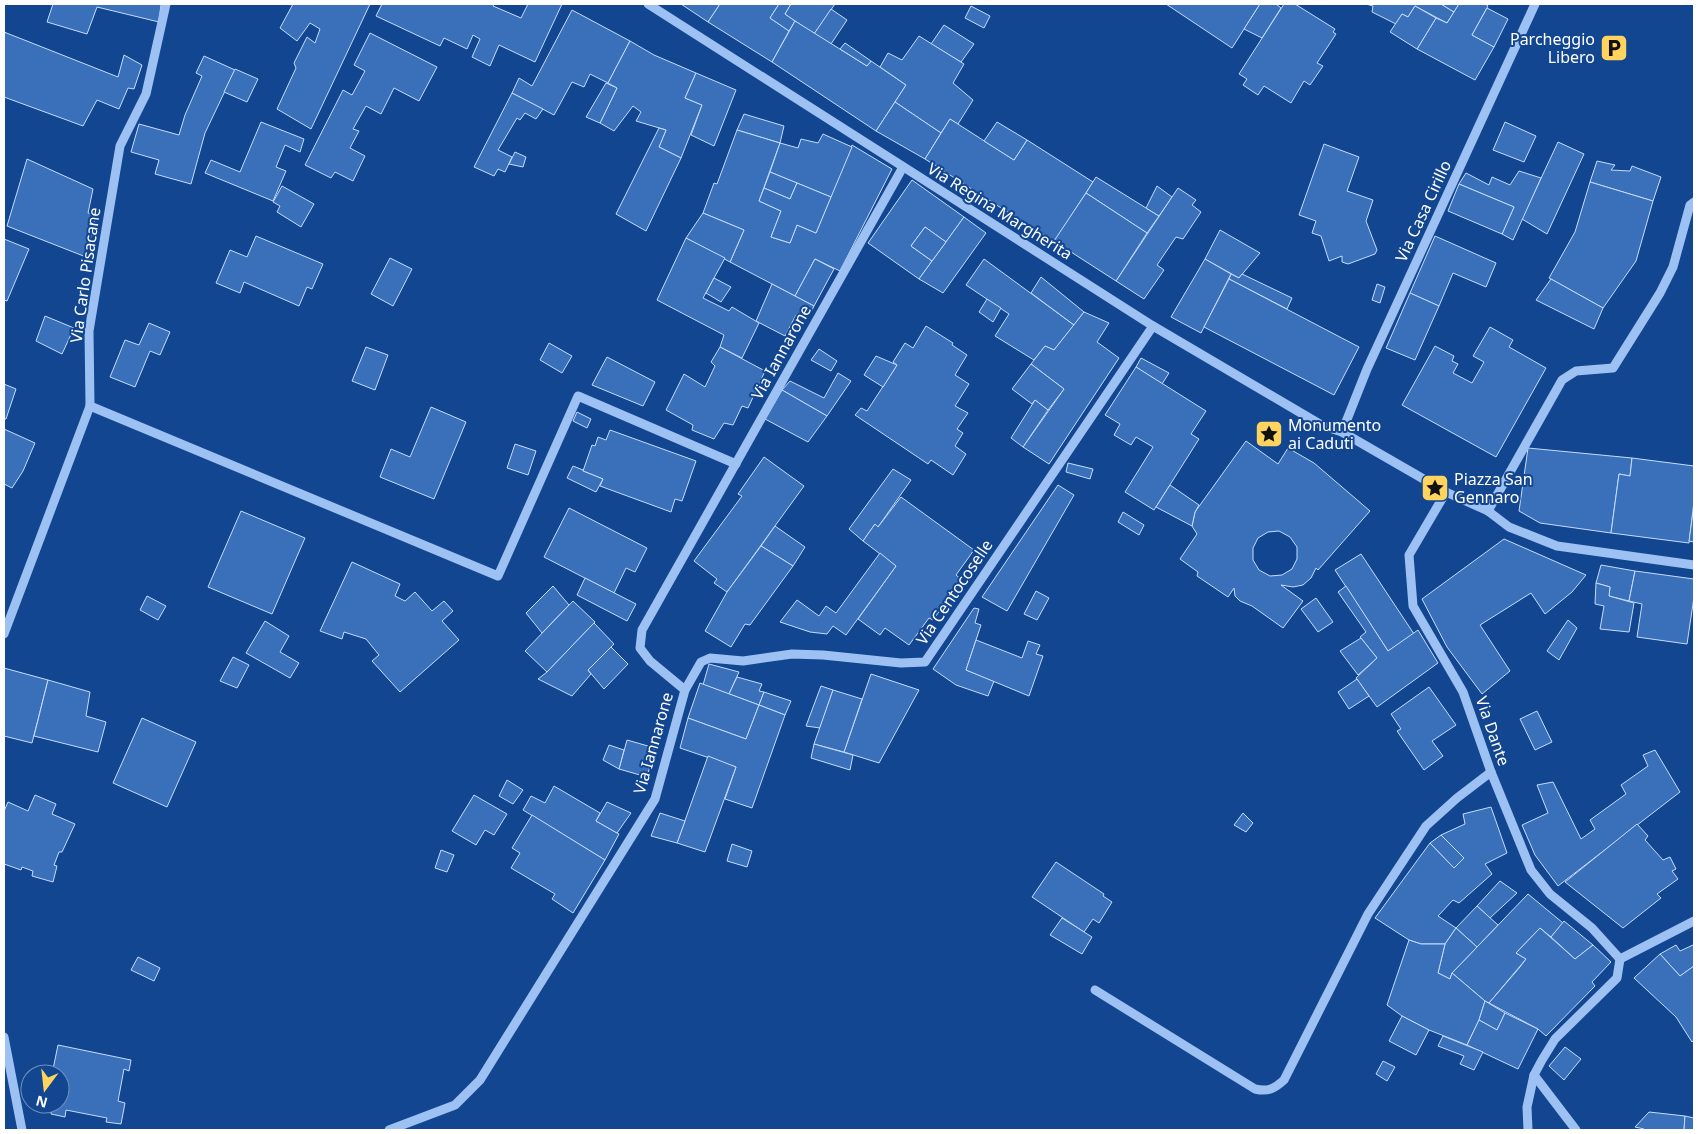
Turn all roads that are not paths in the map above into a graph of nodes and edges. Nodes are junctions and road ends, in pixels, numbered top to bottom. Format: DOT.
graph roads {
  1 [pos="166,4"];
  2 [pos="648,4"];
  3 [pos="1535,4"];
  4 [pos="903,167"];
  5 [pos="1694,202"];
  6 [pos="1153,326"];
  7 [pos="90,406"];
  8 [pos="1342,432"];
  9 [pos="736,464"];
  10 [pos="1446,492"];
  11 [pos="1488,511"];
  12 [pos="1694,565"];
  13 [pos="4,634"];
  14 [pos="685,690"];
  15 [pos="1491,772"];
  16 [pos="1694,921"];
  17 [pos="1620,959"];
  18 [pos="1095,990"];
  19 [pos="4,1038"];
  20 [pos="1534,1075"];
  21 [pos="22,1130"];
  22 [pos="389,1130"];
  23 [pos="1528,1130"];
  24 [pos="1576,1130"];
  1 -- 7 [label="street, Via Carlo Pisacane"];
  2 -- 4 [label="street, Via Regina Margherita"];
  3 -- 8 [label="street, Via Casa Cirillo"];
  4 -- 6 [label="street, Via Regina Margherita"];
  4 -- 9 [label="street, Via Iannarone"];
  5 -- 11 [label="street"];
  6 -- 8 [label="street, Via Regina Margherita"];
  6 -- 14 [label="street, Via Centocoselle"];
  7 -- 9 [label="street"];
  7 -- 13 [label="street, Via Carlo Pisacane"];
  8 -- 10 [label="street, Via Regina Margherita"];
  9 -- 14 [label="street, Via Iannarone"];
  10 -- 11 [label="street, Via Regina Margherita"];
  10 -- 15 [label="street, Via Dante"];
  11 -- 12 [label="street, Via Regina Margherita"];
  14 -- 22 [label="street, Via Iannarone"];
  15 -- 17 [label="street, Via Dante"];
  15 -- 18 [label="street"];
  16 -- 17 [label="street"];
  17 -- 20 [label="street"];
  19 -- 21 [label="street"];
  20 -- 23 [label="street"];
  20 -- 24 [label="street"];
}
